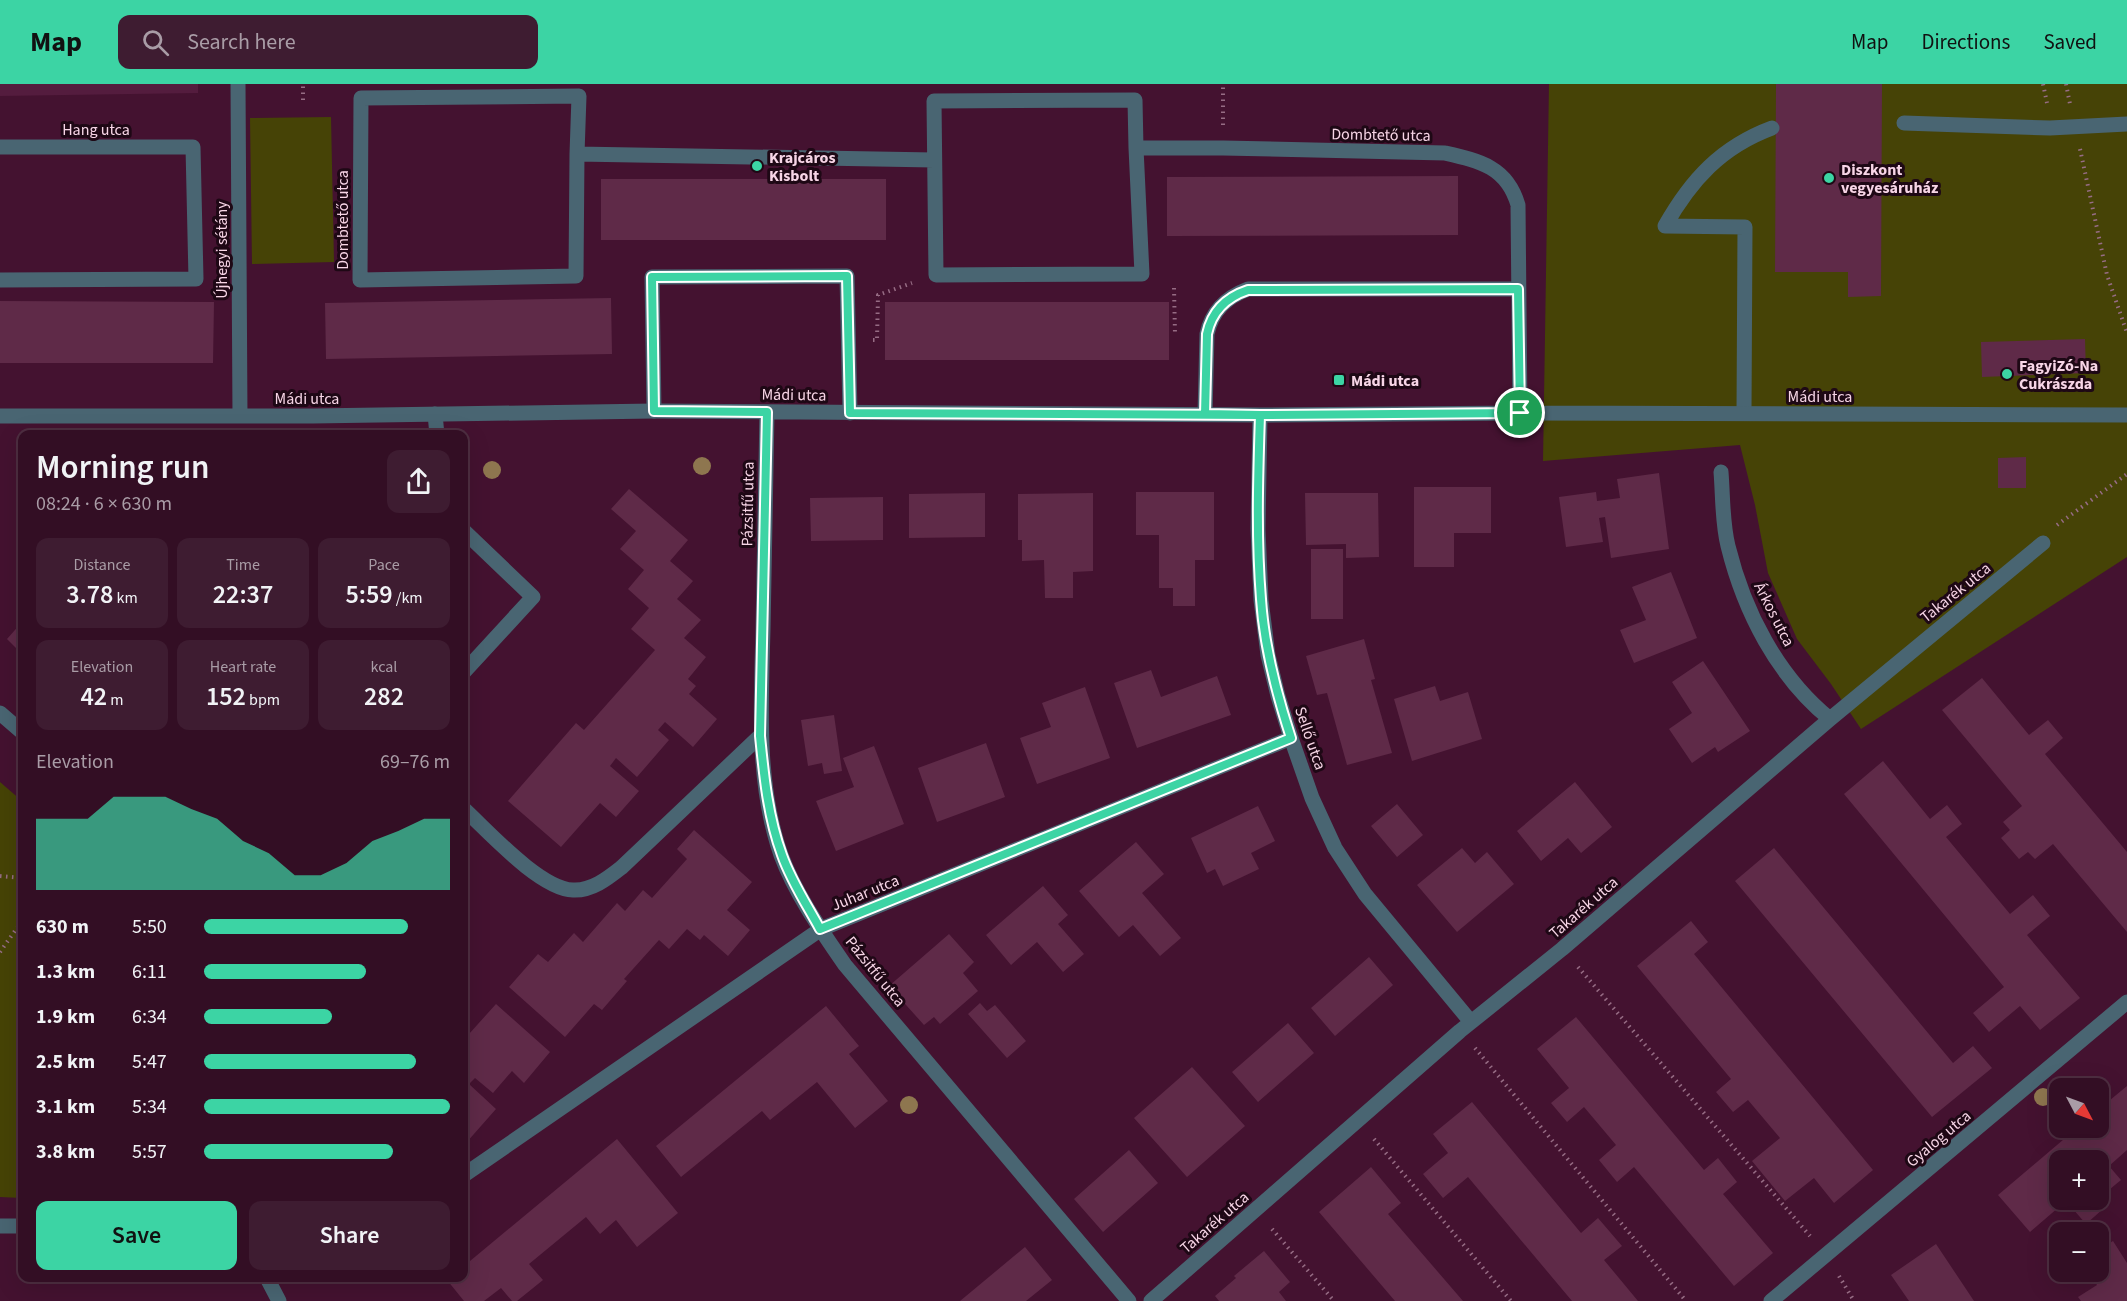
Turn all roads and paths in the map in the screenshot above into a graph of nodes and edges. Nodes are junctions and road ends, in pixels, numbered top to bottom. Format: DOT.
graph roads {
  1 [pos="238,84"];
  2 [pos="303,84"];
  3 [pos="1223,84"];
  4 [pos="2066,84"];
  5 [pos="303,100"];
  6 [pos="1904,123"];
  7 [pos="2127,124"];
  8 [pos="2075,126"];
  9 [pos="1772,128"];
  10 [pos="0,147"];
  11 [pos="1136,148"];
  12 [pos="1223,148"];
  13 [pos="577,154"];
  14 [pos="934,160"];
  15 [pos="936,275"];
  16 [pos="0,280"];
  17 [pos="1174,288"];
  18 [pos="1518,289"];
  19 [pos="2127,333"];
  20 [pos="1175,334"];
  21 [pos="877,340"];
  22 [pos="654,411"];
  23 [pos="767,412"];
  24 [pos="850,413"];
  25 [pos="1520,413"];
  26 [pos="1743,413"];
  27 [pos="435,414"];
  28 [pos="1205,414"];
  29 [pos="1260,415"];
  30 [pos="2127,415"];
  31 [pos="0,416"];
  32 [pos="240,416"];
  33 [pos="436,430"];
  34 [pos="1721,472"];
  35 [pos="2127,474"];
  36 [pos="468,535"];
  37 [pos="2043,543"];
  38 [pos="468,668"];
  39 [pos="0,712"];
  40 [pos="1830,718"];
  41 [pos="18,728"];
  42 [pos="760,736"];
  43 [pos="1291,738"];
  44 [pos="468,813"];
  45 [pos="0,876"];
  46 [pos="18,878"];
  47 [pos="18,927"];
  48 [pos="820,929"];
  49 [pos="1562,949"];
  50 [pos="0,952"];
  51 [pos="2127,1002"];
  52 [pos="1466,1027"];
  53 [pos="1358,1120"];
  54 [pos="468,1172"];
  55 [pos="1256,1210"];
  56 [pos="0,1226"];
  57 [pos="18,1226"];
  58 [pos="1826,1255"];
  59 [pos="269,1282"];
  60 [pos="279,1301"];
  61 [pos="1129,1301"];
  62 [pos="1151,1301"];
  63 [pos="1334,1301"];
  64 [pos="1511,1301"];
  65 [pos="1686,1301"];
  66 [pos="1771,1301"];
  67 [pos="1854,1301"];
  1 -- 32 [label="street, Újhegyi sétány"];
  2 -- 5 [label="path"];
  3 -- 12 [label="path"];
  4 -- 8 [label="path"];
  6 -- 8 [label="street"];
  7 -- 8 [label="street"];
  8 -- 19 [label="path"];
  9 -- 26 [label="street"];
  10 -- 16 [label="street, Hang utca"];
  11 -- 12 [label="street, Dombtető utca"];
  11 -- 14 [label="street"];
  11 -- 15 [label="street"];
  12 -- 18 [label="street, Dombtető utca"];
  13 -- 13 [label="street, Dombtető utca"];
  13 -- 14 [label="street"];
  14 -- 15 [label="street"];
  15 -- 21 [label="path"];
  17 -- 20 [label="path"];
  18 -- 25 [label="street, Dombtető utca"];
  18 -- 28 [label="street"];
  22 -- 23 [label="street, Mádi utca"];
  22 -- 24 [label="street"];
  22 -- 27 [label="street, Mádi utca"];
  23 -- 24 [label="street, Mádi utca"];
  23 -- 42 [label="street, Pázsitfű utca"];
  24 -- 28 [label="street, Mádi utca"];
  25 -- 26 [label="street, Mádi utca"];
  25 -- 29 [label="street, Mádi utca"];
  26 -- 30 [label="street, Mádi utca"];
  27 -- 32 [label="street, Mádi utca"];
  27 -- 33 [label="street"];
  28 -- 29 [label="street, Mádi utca"];
  29 -- 43 [label="street, Sellő utca"];
  31 -- 32 [label="street, Mádi utca"];
  34 -- 40 [label="street, Árkos utca"];
  35 -- 37 [label="path"];
  36 -- 38 [label="street"];
  37 -- 40 [label="street, Takarék utca"];
  39 -- 41 [label="street"];
  40 -- 49 [label="street, Takarék utca"];
  42 -- 44 [label="street"];
  42 -- 48 [label="street, Pázsitfű utca"];
  43 -- 48 [label="street, Juhar utca"];
  43 -- 52 [label="street, Sellő utca"];
  45 -- 46 [label="path"];
  47 -- 50 [label="path"];
  48 -- 54 [label="street, Juhar utca"];
  48 -- 61 [label="street, Pázsitfű utca"];
  49 -- 52 [label="street, Takarék utca"];
  49 -- 58 [label="path"];
  51 -- 58 [label="street, Gyalog utca"];
  52 -- 53 [label="street, Takarék utca"];
  52 -- 65 [label="path"];
  53 -- 55 [label="street, Takarék utca"];
  53 -- 64 [label="path"];
  55 -- 62 [label="street, Takarék utca"];
  55 -- 63 [label="path"];
  56 -- 57 [label="street"];
  58 -- 66 [label="street, Gyalog utca"];
  58 -- 67 [label="path"];
  59 -- 60 [label="street"];
}
